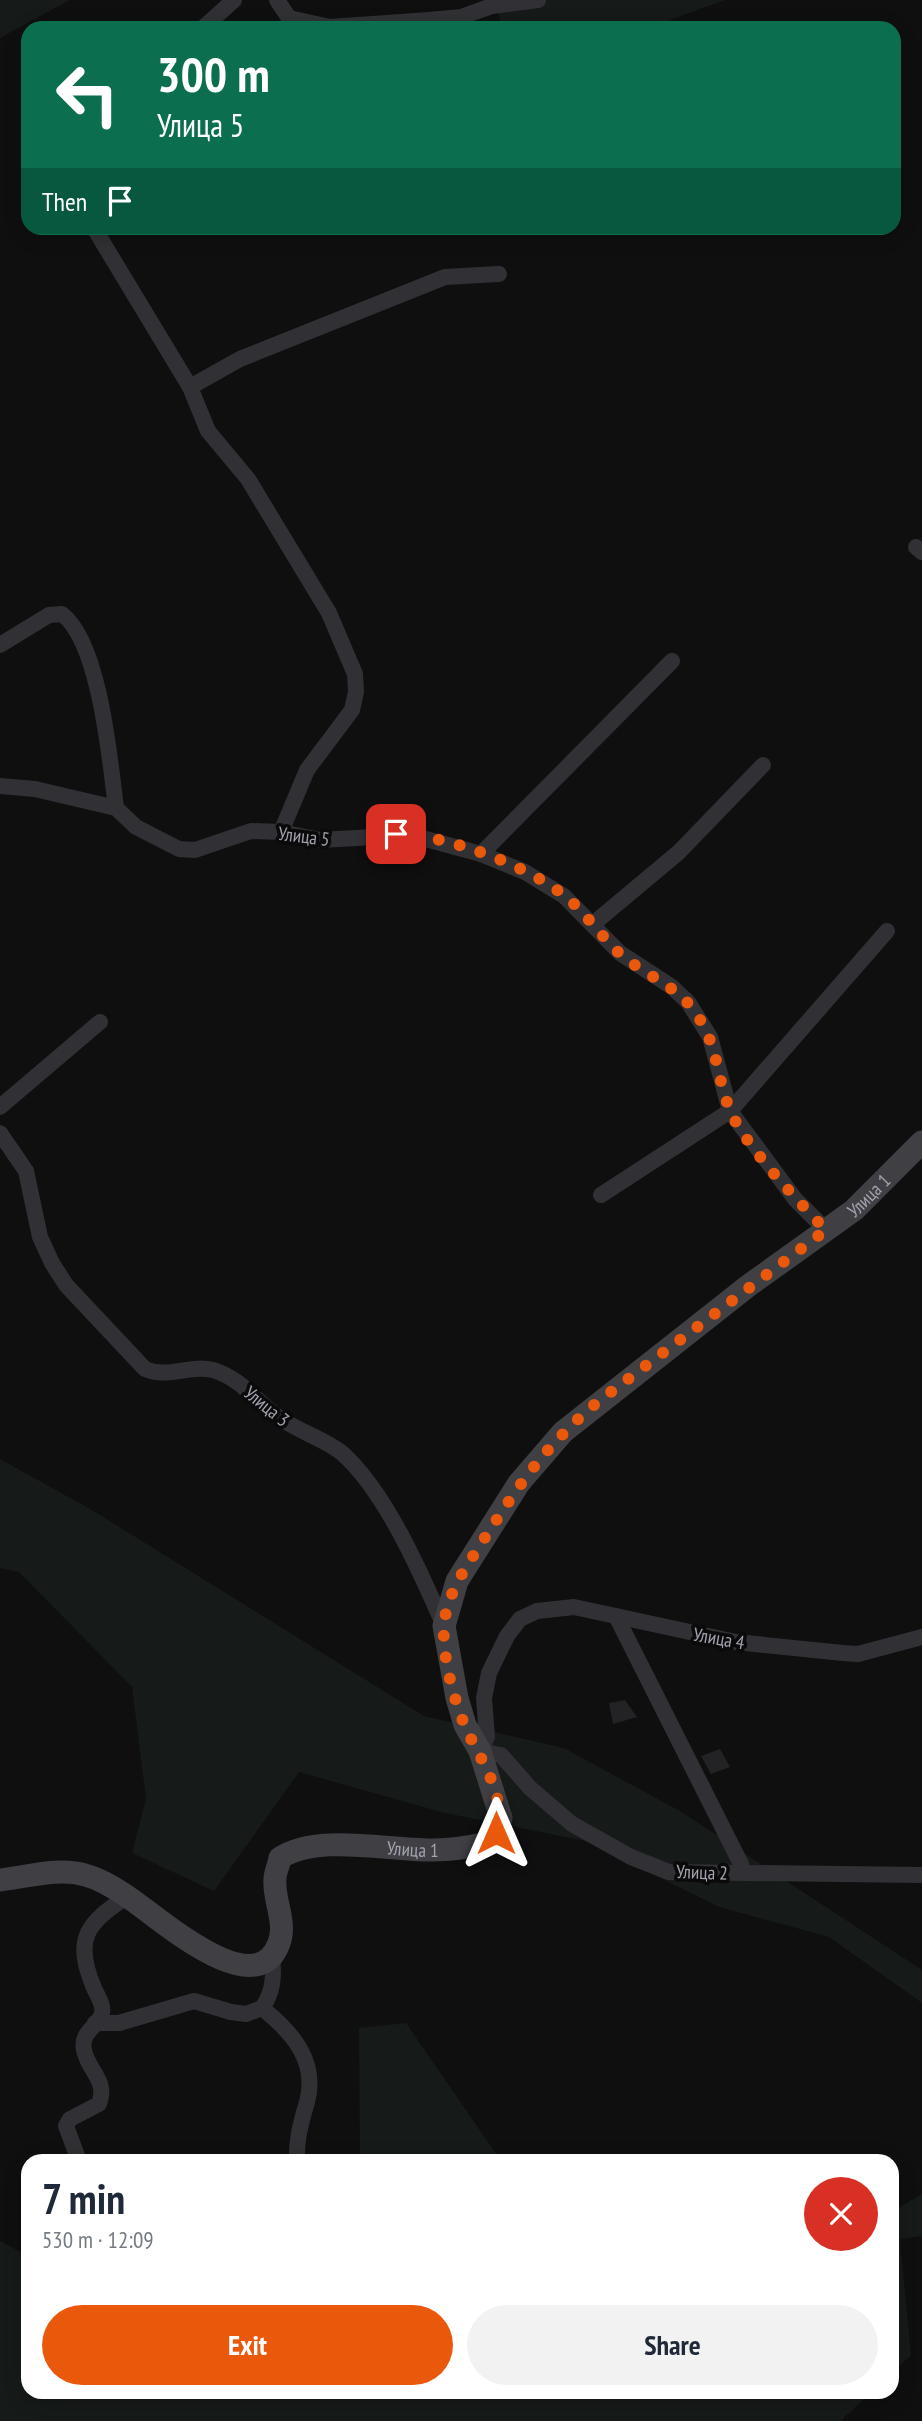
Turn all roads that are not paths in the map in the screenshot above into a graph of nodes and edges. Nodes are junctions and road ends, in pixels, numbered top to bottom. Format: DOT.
graph roads {
  1 [pos="234,0"];
  2 [pos="277,0"];
  3 [pos="538,0"];
  4 [pos="211,21"];
  5 [pos="296,21"];
  6 [pos="409,21"];
  7 [pos="98,235"];
  8 [pos="499,274"];
  9 [pos="190,387"];
  10 [pos="0,645"];
  11 [pos="672,661"];
  12 [pos="764,765"];
  13 [pos="0,786"];
  14 [pos="116,808"];
  15 [pos="281,832"];
  16 [pos="481,854"];
  17 [pos="593,924"];
  18 [pos="887,932"];
  19 [pos="100,1022"];
  20 [pos="0,1107"];
  21 [pos="730,1111"];
  22 [pos="0,1133"];
  23 [pos="922,1142"];
  24 [pos="601,1195"];
  25 [pos="826,1230"];
  26 [pos="616,1616"];
  27 [pos="444,1626"];
  28 [pos="922,1637"];
  29 [pos="480,1751"];
  30 [pos="741,1864"];
  31 [pos="922,1875"];
  32 [pos="0,1880"];
  33 [pos="128,1896"];
  34 [pos="272,1955"];
  35 [pos="262,2008"];
  36 [pos="95,2023"];
  37 [pos="76,2154"];
  38 [pos="297,2154"];
  1 -- 4 [label="street"];
  2 -- 5 [label="street"];
  3 -- 6 [label="street"];
  7 -- 9 [label="street"];
  8 -- 9 [label="street"];
  9 -- 15 [label="street"];
  10 -- 14 [label="street"];
  11 -- 16 [label="street"];
  12 -- 17 [label="street"];
  13 -- 14 [label="street"];
  14 -- 15 [label="street, Улица 5"];
  15 -- 16 [label="street, Улица 5"];
  16 -- 17 [label="street, Улица 5"];
  17 -- 21 [label="street, Улица 5"];
  18 -- 21 [label="street"];
  19 -- 20 [label="street"];
  21 -- 24 [label="street"];
  21 -- 25 [label="street, Улица 5"];
  22 -- 27 [label="street, Улица 3"];
  23 -- 25 [label="main road, Улица 1"];
  25 -- 27 [label="main road, Улица 1"];
  26 -- 28 [label="street, Улица 4"];
  26 -- 29 [label="street, Улица 4"];
  26 -- 30 [label="street, Улица 2"];
  27 -- 29 [label="main road, Улица 1"];
  29 -- 31 [label="street, Улица 2"];
  29 -- 34 [label="main road, Улица 1"];
  32 -- 33 [label="main road"];
  33 -- 34 [label="main road"];
  33 -- 36 [label="street"];
  34 -- 35 [label="street"];
  35 -- 36 [label="street"];
  35 -- 38 [label="street"];
  36 -- 37 [label="street"];
}
